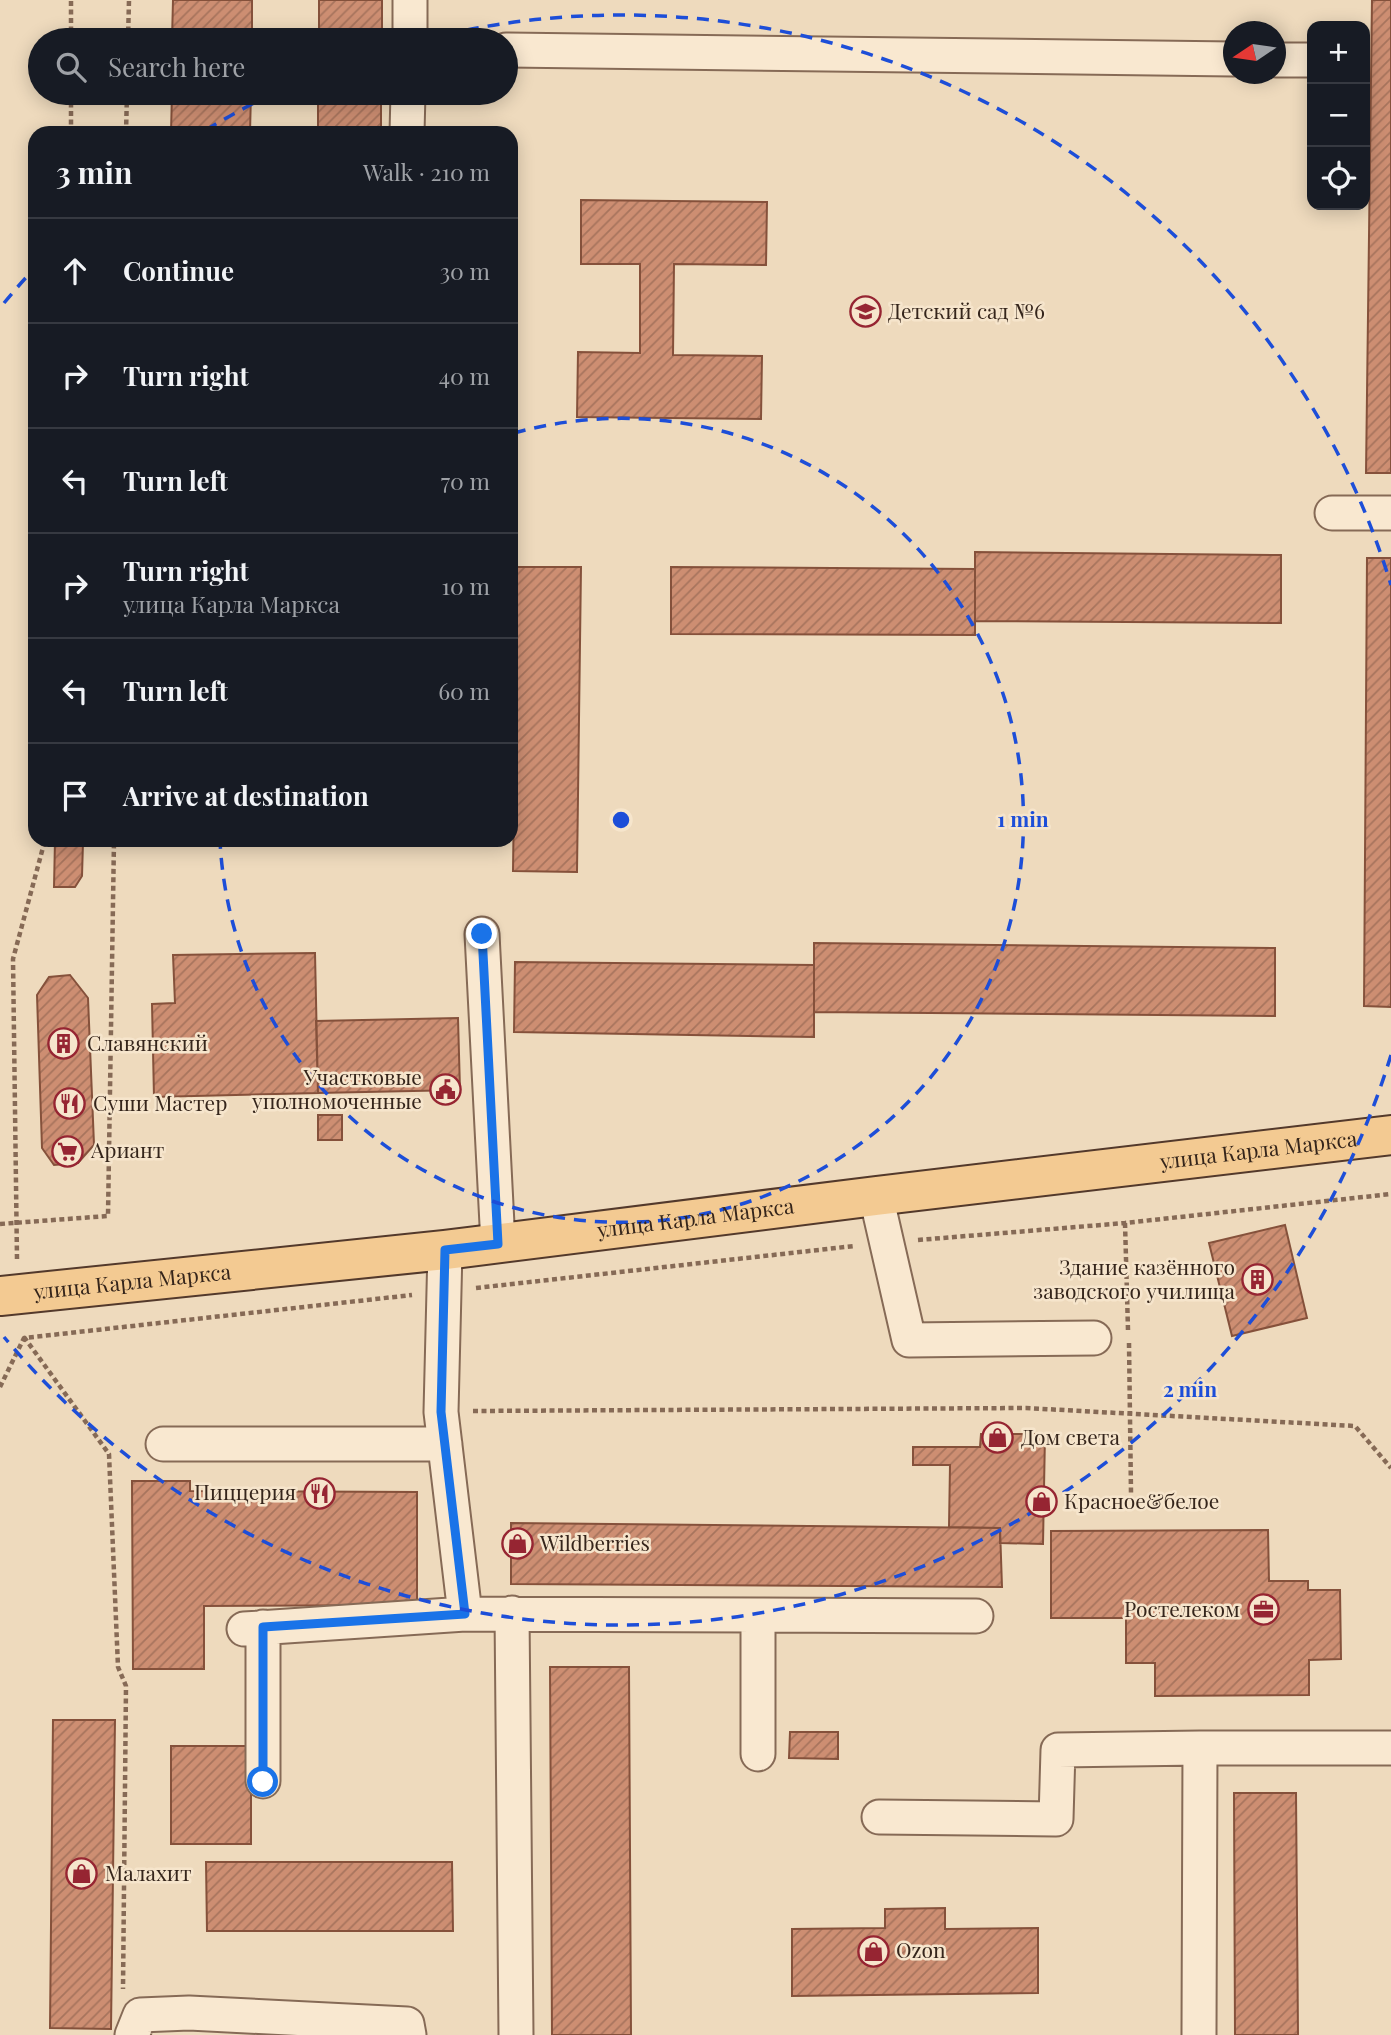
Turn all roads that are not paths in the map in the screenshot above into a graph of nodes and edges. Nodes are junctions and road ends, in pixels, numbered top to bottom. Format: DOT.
graph roads {
  1 [pos="410,0"];
  2 [pos="410,28"];
  3 [pos="518,50"];
  4 [pos="1223,59"];
  5 [pos="1286,60"];
  6 [pos="1307,60"];
  7 [pos="408,105"];
  8 [pos="407,126"];
  9 [pos="1332,513"];
  10 [pos="1391,513"];
  11 [pos="482,934"];
  12 [pos="1391,1135"];
  13 [pos="876,1196"];
  14 [pos="498,1244"];
  15 [pos="445,1250"];
  16 [pos="9,1296"];
  17 [pos="1094,1338"];
  18 [pos="443,1428"];
  19 [pos="163,1444"];
  20 [pos="512,1613"];
  21 [pos="465,1614"];
  22 [pos="758,1615"];
  23 [pos="976,1616"];
  24 [pos="1200,1748"];
  25 [pos="1391,1748"];
  26 [pos="758,1754"];
  27 [pos="263,1782"];
  28 [pos="879,1817"];
  29 [pos="132,2035"];
  30 [pos="409,2035"];
  31 [pos="516,2035"];
  32 [pos="1199,2035"];
  1 -- 2 [label="lane"];
  3 -- 4 [label="lane"];
  5 -- 6 [label="lane"];
  7 -- 8 [label="lane"];
  9 -- 10 [label="lane"];
  11 -- 14 [label="lane"];
  12 -- 13 [label="main road, улица Карла Маркса"];
  13 -- 14 [label="main road, улица Карла Маркса"];
  13 -- 17 [label="lane"];
  14 -- 15 [label="main road, улица Карла Маркса"];
  15 -- 16 [label="main road, улица Карла Маркса"];
  15 -- 18 [label="lane"];
  18 -- 19 [label="lane"];
  18 -- 21 [label="lane"];
  20 -- 21 [label="lane"];
  20 -- 22 [label="lane"];
  20 -- 31 [label="lane"];
  21 -- 27 [label="lane"];
  22 -- 23 [label="lane"];
  22 -- 26 [label="lane"];
  24 -- 25 [label="lane"];
  24 -- 28 [label="lane"];
  24 -- 32 [label="lane"];
  29 -- 30 [label="lane"];
}
